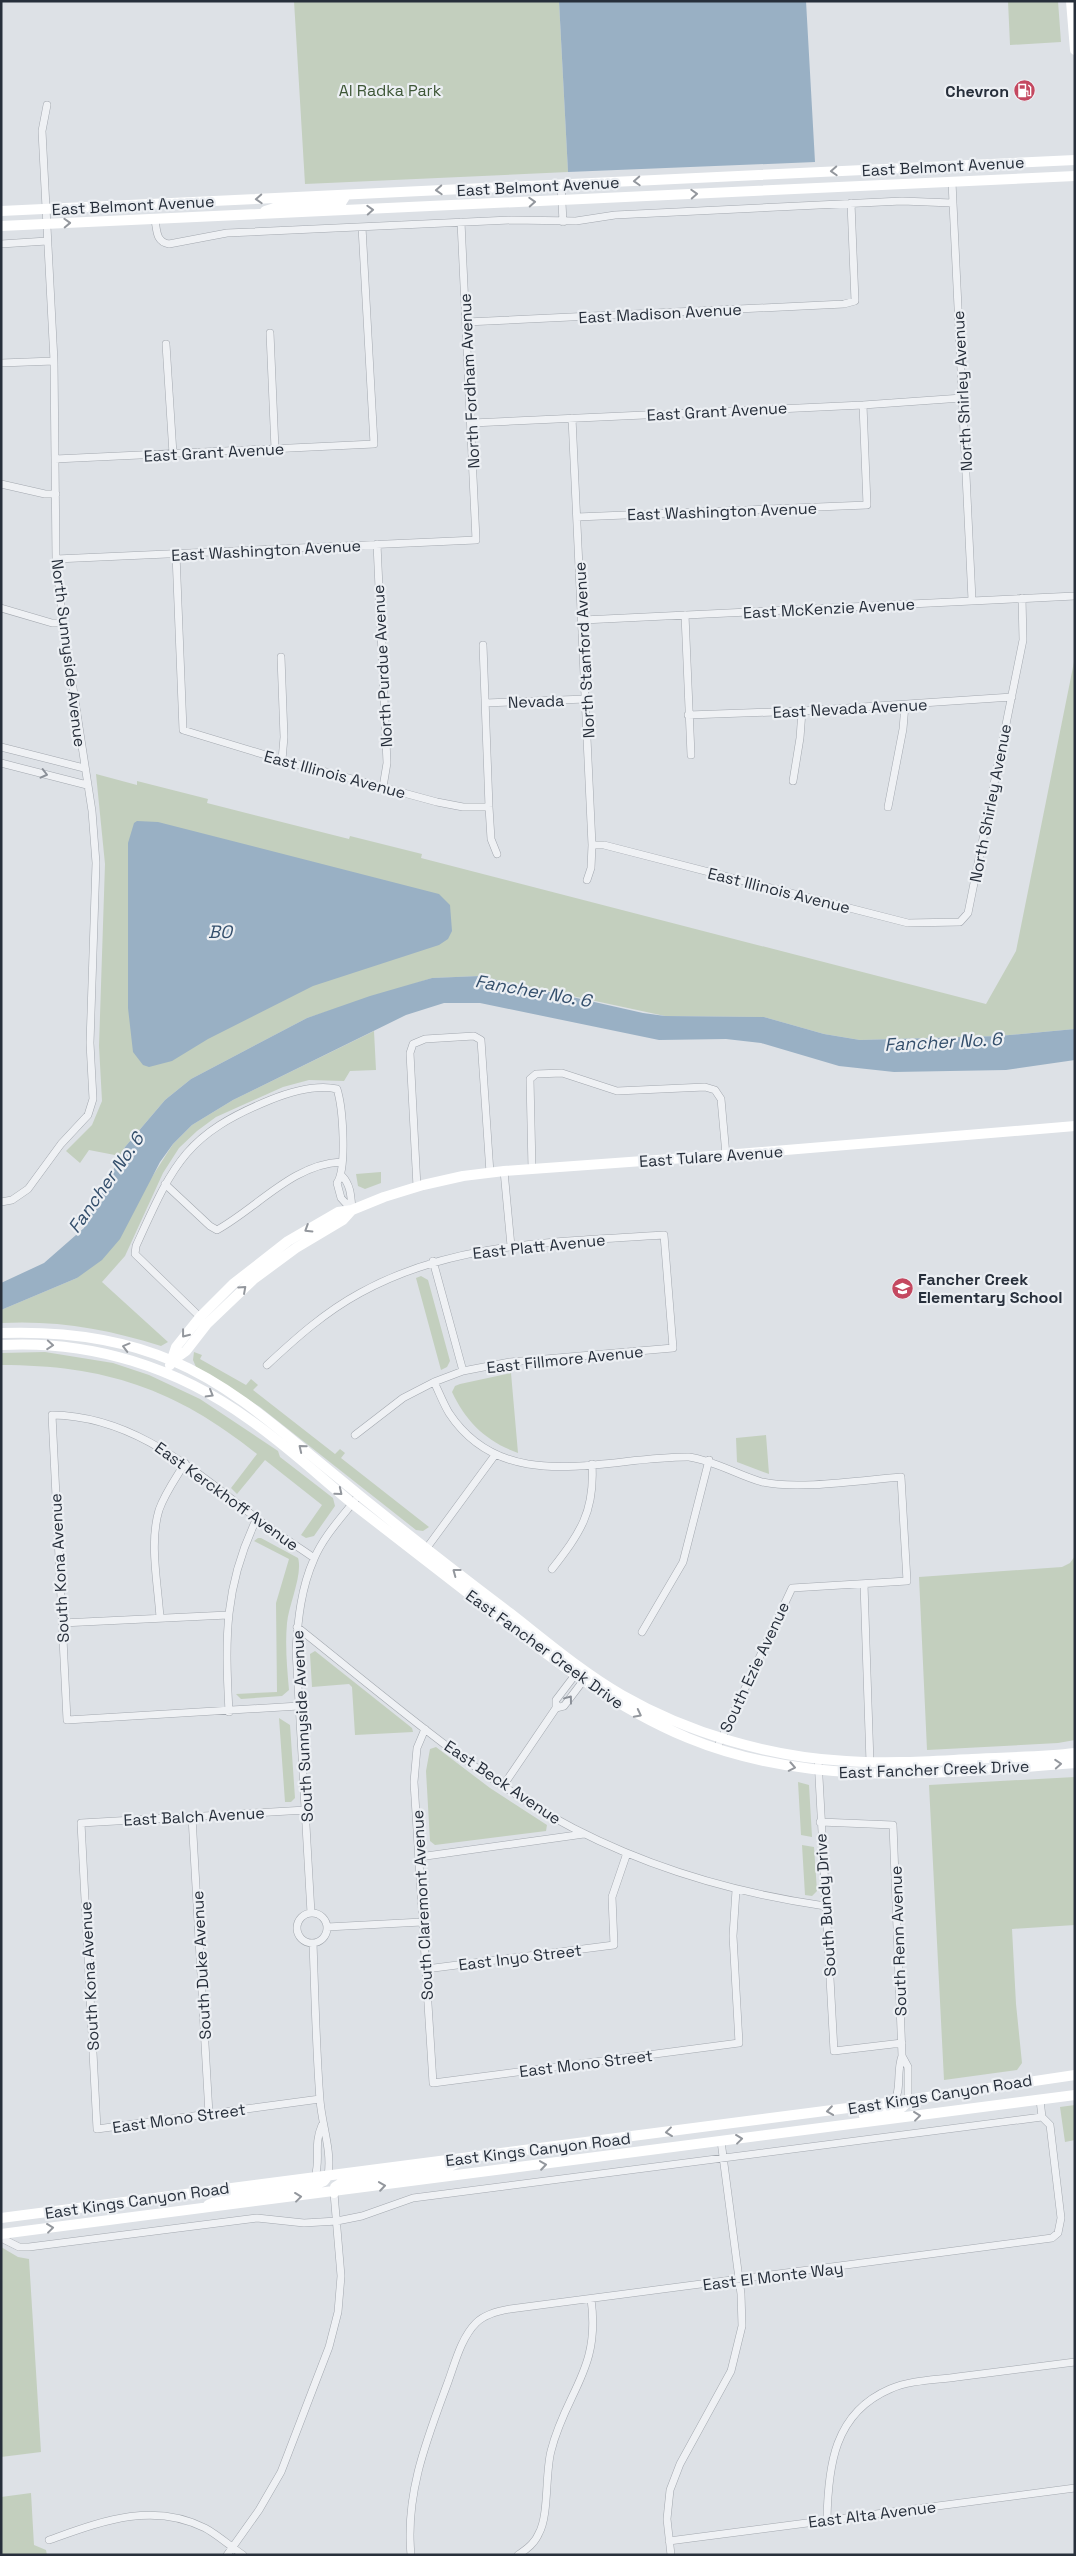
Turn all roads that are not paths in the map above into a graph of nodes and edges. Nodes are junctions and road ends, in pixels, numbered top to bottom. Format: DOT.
graph roads {
  1 [pos="1071,1"];
  2 [pos="1075,50"];
  3 [pos="47,105"];
  4 [pos="1075,160"];
  5 [pos="1075,176"];
  6 [pos="952,182"];
  7 [pos="561,184"];
  8 [pos="346,194"];
  9 [pos="562,200"];
  10 [pos="851,203"];
  11 [pos="952,203"];
  12 [pos="45,209"];
  13 [pos="1,211"];
  14 [pos="247,216"];
  15 [pos="155,220"];
  16 [pos="462,222"];
  17 [pos="563,222"];
  18 [pos="46,224"];
  19 [pos="1,226"];
  20 [pos="362,227"];
  21 [pos="47,241"];
  22 [pos="1,244"];
  23 [pos="466,322"];
  24 [pos="270,333"];
  25 [pos="166,344"];
  26 [pos="54,361"];
  27 [pos="1,363"];
  28 [pos="962,398"];
  29 [pos="862,405"];
  30 [pos="572,418"];
  31 [pos="472,422"];
  32 [pos="275,449"];
  33 [pos="173,454"];
  34 [pos="55,460"];
  35 [pos="1,484"];
  36 [pos="56,494"];
  37 [pos="577,517"];
  38 [pos="476,540"];
  39 [pos="377,544"];
  40 [pos="176,554"];
  41 [pos="56,559"];
  42 [pos="1075,596"];
  43 [pos="1022,598"];
  44 [pos="972,600"];
  45 [pos="1,608"];
  46 [pos="685,615"];
  47 [pos="583,620"];
  48 [pos="63,623"];
  49 [pos="483,645"];
  50 [pos="281,657"];
  51 [pos="1012,696"];
  52 [pos="586,699"];
  53 [pos="486,703"];
  54 [pos="905,705"];
  55 [pos="802,711"];
  56 [pos="688,715"];
  57 [pos="1,748"];
  58 [pos="691,755"];
  59 [pos="282,760"];
  60 [pos="1,763"];
  61 [pos="84,768"];
  62 [pos="793,781"];
  63 [pos="87,785"];
  64 [pos="384,787"];
  65 [pos="489,807"];
  66 [pos="888,807"];
  67 [pos="592,845"];
  68 [pos="497,854"];
  69 [pos="586,880"];
  70 [pos="965,918"];
  71 [pos="1075,1126"];
  72 [pos="726,1156"];
  73 [pos="342,1162"];
  74 [pos="532,1169"];
  75 [pos="504,1171"];
  76 [pos="490,1173"];
  77 [pos="342,1176"];
  78 [pos="165,1184"];
  79 [pos="418,1187"];
  80 [pos="1,1202"];
  81 [pos="352,1210"];
  82 [pos="510,1246"];
  83 [pos="433,1261"];
  84 [pos="200,1317"];
  85 [pos="1,1333"];
  86 [pos="1,1345"];
  87 [pos="673,1348"];
  88 [pos="172,1361"];
  89 [pos="267,1365"];
  90 [pos="463,1371"];
  91 [pos="166,1373"];
  92 [pos="434,1382"];
  93 [pos="52,1415"];
  94 [pos="355,1435"];
  95 [pos="495,1455"];
  96 [pos="709,1460"];
  97 [pos="185,1463"];
  98 [pos="592,1464"];
  99 [pos="356,1499"];
  100 [pos="257,1518"];
  101 [pos="426,1549"];
  102 [pos="314,1558"];
  103 [pos="552,1570"];
  104 [pos="864,1584"];
  105 [pos="228,1615"];
  106 [pos="160,1618"];
  107 [pos="62,1623"];
  108 [pos="297,1627"];
  109 [pos="642,1632"];
  110 [pos="579,1678"];
  111 [pos="299,1706"];
  112 [pos="229,1712"];
  113 [pos="425,1729"];
  114 [pos="720,1737"];
  115 [pos="717,1748"];
  116 [pos="1075,1753"];
  117 [pos="818,1759"];
  118 [pos="870,1763"];
  119 [pos="1075,1763"];
  120 [pos="817,1771"];
  121 [pos="503,1786"];
  122 [pos="306,1810"];
  123 [pos="192,1817"];
  124 [pos="81,1822"];
  125 [pos="820,1822"];
  126 [pos="585,1834"];
  127 [pos="626,1853"];
  128 [pos="419,1857"];
  129 [pos="736,1890"];
  130 [pos="825,1906"];
  131 [pos="311,1913"];
  132 [pos="422,1922"];
  133 [pos="327,1927"];
  134 [pos="313,1944"];
  135 [pos="426,1969"];
  136 [pos="902,2043"];
  137 [pos="902,2056"];
  138 [pos="1075,2075"];
  139 [pos="433,2082"];
  140 [pos="1075,2096"];
  141 [pos="320,2098"];
  142 [pos="908,2100"];
  143 [pos="1040,2100"];
  144 [pos="894,2102"];
  145 [pos="209,2114"];
  146 [pos="1042,2117"];
  147 [pos="322,2125"];
  148 [pos="97,2129"];
  149 [pos="808,2130"];
  150 [pos="721,2141"];
  151 [pos="467,2158"];
  152 [pos="723,2158"];
  153 [pos="328,2176"];
  154 [pos="315,2177"];
  155 [pos="334,2193"];
  156 [pos="200,2209"];
  157 [pos="1,2218"];
  158 [pos="336,2221"];
  159 [pos="1,2236"];
  160 [pos="740,2280"];
  161 [pos="591,2299"];
  162 [pos="1075,2362"];
  163 [pos="1075,2488"];
  164 [pos="827,2520"];
  165 [pos="49,2540"];
  166 [pos="669,2541"];
  167 [pos="232,2547"];
  168 [pos="226,2555"];
  169 [pos="243,2555"];
  170 [pos="411,2555"];
  171 [pos="518,2555"];
  172 [pos="671,2555"];
  1 -- 2 [label="street"];
  3 -- 12 [label="street, North Sunnyside Avenue"];
  4 -- 7 [label="street, East Belmont Avenue, one-way"];
  5 -- 6 [label="street, East Belmont Avenue"];
  9 -- 6 [label="street, East Belmont Avenue, one-way"];
  6 -- 11 [label="street, North Shirley Avenue"];
  7 -- 8 [label="street, East Belmont Avenue, one-way"];
  7 -- 9 [label="street"];
  8 -- 12 [label="street, East Belmont Avenue, one-way"];
  8 -- 14 [label="street"];
  14 -- 9 [label="street, East Belmont Avenue, one-way"];
  9 -- 17 [label="street"];
  10 -- 11 [label="street, East Belmont Avenue"];
  10 -- 17 [label="street, East Belmont Avenue"];
  10 -- 23 [label="street, East Madison Avenue"];
  11 -- 28 [label="street, North Shirley Avenue"];
  12 -- 13 [label="street, East Belmont Avenue"];
  12 -- 18 [label="street, North Sunnyside Avenue"];
  14 -- 15 [label="street, East Belmont Avenue"];
  18 -- 15 [label="street, East Belmont Avenue, one-way"];
  15 -- 20 [label="street, East Belmont Avenue"];
  16 -- 17 [label="street, East Belmont Avenue"];
  16 -- 20 [label="street, East Belmont Avenue"];
  16 -- 23 [label="street, North Fordham Avenue"];
  18 -- 19 [label="street, East Belmont Avenue"];
  18 -- 21 [label="street, North Sunnyside Avenue"];
  20 -- 32 [label="street, East Grant Avenue"];
  21 -- 22 [label="street, East Belmont Avenue"];
  21 -- 26 [label="street, North Sunnyside Avenue"];
  23 -- 31 [label="street, North Fordham Avenue"];
  24 -- 32 [label="street"];
  25 -- 33 [label="street"];
  26 -- 27 [label="street"];
  26 -- 34 [label="street, North Sunnyside Avenue"];
  28 -- 29 [label="street, East Grant Avenue"];
  28 -- 44 [label="street, North Shirley Avenue"];
  29 -- 30 [label="street, East Grant Avenue"];
  29 -- 37 [label="street, East Washington Avenue"];
  30 -- 31 [label="street, East Grant Avenue"];
  30 -- 37 [label="street, North Stanford Avenue"];
  31 -- 38 [label="street, North Fordham Avenue"];
  32 -- 33 [label="street, East Grant Avenue"];
  33 -- 34 [label="street, East Grant Avenue"];
  34 -- 36 [label="street, North Sunnyside Avenue"];
  35 -- 36 [label="street"];
  36 -- 41 [label="street, North Sunnyside Avenue"];
  37 -- 47 [label="street, North Stanford Avenue"];
  38 -- 39 [label="street, East Washington Avenue"];
  39 -- 40 [label="street, East Washington Avenue"];
  39 -- 64 [label="street, North Purdue Avenue"];
  40 -- 41 [label="street, East Washington Avenue"];
  40 -- 59 [label="street, East Illinois Avenue"];
  41 -- 48 [label="street, North Sunnyside Avenue"];
  42 -- 43 [label="street, East McKenzie Avenue"];
  43 -- 44 [label="street, East McKenzie Avenue"];
  43 -- 51 [label="street, North Shirley Avenue"];
  44 -- 46 [label="street, East McKenzie Avenue"];
  45 -- 48 [label="street"];
  46 -- 47 [label="street, East McKenzie Avenue"];
  46 -- 56 [label="street"];
  47 -- 52 [label="street, North Stanford Avenue"];
  48 -- 61 [label="street, North Sunnyside Avenue"];
  49 -- 53 [label="street"];
  50 -- 59 [label="street"];
  51 -- 54 [label="street, East Nevada Avenue"];
  51 -- 70 [label="street, North Shirley Avenue"];
  52 -- 53 [label="street, Nevada"];
  52 -- 67 [label="street, North Stanford Avenue"];
  53 -- 65 [label="street"];
  54 -- 55 [label="street, East Nevada Avenue"];
  54 -- 66 [label="street"];
  55 -- 56 [label="street, East Nevada Avenue"];
  55 -- 62 [label="street"];
  56 -- 58 [label="street"];
  57 -- 61 [label="street"];
  59 -- 64 [label="street, East Illinois Avenue"];
  60 -- 63 [label="street, one-way"];
  61 -- 63 [label="street, North Sunnyside Avenue"];
  63 -- 80 [label="street, North Sunnyside Avenue"];
  64 -- 65 [label="street, East Illinois Avenue"];
  65 -- 68 [label="street"];
  67 -- 69 [label="street, North Stanford Avenue"];
  67 -- 70 [label="street, East Illinois Avenue"];
  71 -- 72 [label="street, East Tulare Avenue"];
  72 -- 74 [label="street, East Tulare Avenue"];
  72 -- 74 [label="street"];
  73 -- 77 [label="street"];
  73 -- 78 [label="street"];
  73 -- 78 [label="street"];
  74 -- 75 [label="street, East Tulare Avenue"];
  75 -- 76 [label="street, East Tulare Avenue"];
  75 -- 82 [label="street"];
  76 -- 79 [label="street, East Tulare Avenue"];
  76 -- 79 [label="street"];
  77 -- 81 [label="street"];
  77 -- 81 [label="street"];
  78 -- 84 [label="street"];
  79 -- 81 [label="street, East Tulare Avenue"];
  81 -- 84 [label="street, East Tulare Avenue, one-way"];
  88 -- 81 [label="street, East Tulare Avenue, one-way"];
  82 -- 83 [label="street, East Platt Avenue"];
  82 -- 87 [label="street, East Platt Avenue"];
  83 -- 89 [label="street, East Platt Avenue"];
  83 -- 90 [label="street"];
  84 -- 88 [label="street, East Tulare Avenue, one-way"];
  88 -- 85 [label="street, one-way"];
  86 -- 91 [label="street, one-way"];
  87 -- 90 [label="street, East Fillmore Avenue"];
  88 -- 91 [label="street, East Tulare Avenue"];
  99 -- 88 [label="street, East Fancher Creek Drive, one-way"];
  90 -- 92 [label="street, East Fillmore Avenue"];
  91 -- 99 [label="street, East Fancher Creek Drive, one-way"];
  92 -- 94 [label="street, East Fillmore Avenue"];
  92 -- 95 [label="street"];
  93 -- 97 [label="street, East Kerckhoff Avenue"];
  93 -- 107 [label="street, South Kona Avenue"];
  95 -- 98 [label="street"];
  95 -- 101 [label="street"];
  96 -- 98 [label="street"];
  96 -- 104 [label="street"];
  96 -- 109 [label="street"];
  97 -- 100 [label="street, East Kerckhoff Avenue"];
  97 -- 106 [label="street"];
  98 -- 103 [label="street"];
  99 -- 101 [label="street, East Fancher Creek Drive"];
  99 -- 102 [label="street, South Sunnyside Avenue"];
  99 -- 110 [label="street, East Fancher Creek Drive"];
  100 -- 102 [label="street, East Kerckhoff Avenue"];
  100 -- 105 [label="street"];
  114 -- 101 [label="street, East Fancher Creek Drive, one-way"];
  102 -- 108 [label="street, South Sunnyside Avenue"];
  104 -- 114 [label="street, South Ezie Avenue"];
  104 -- 118 [label="street"];
  105 -- 106 [label="street"];
  105 -- 112 [label="street"];
  106 -- 107 [label="street"];
  107 -- 112 [label="street, South Kona Avenue"];
  108 -- 111 [label="street, South Sunnyside Avenue"];
  108 -- 113 [label="street, East Beck Avenue"];
  110 -- 115 [label="street, East Fancher Creek Drive, one-way"];
  110 -- 121 [label="street"];
  111 -- 112 [label="street"];
  111 -- 122 [label="street, South Sunnyside Avenue"];
  113 -- 121 [label="street, East Beck Avenue"];
  113 -- 128 [label="street, South Claremont Avenue"];
  114 -- 115 [label="street, South Ezie Avenue"];
  114 -- 117 [label="street, East Fancher Creek Drive"];
  115 -- 120 [label="street, East Fancher Creek Drive, one-way"];
  116 -- 118 [label="street, East Fancher Creek Drive"];
  117 -- 118 [label="street, East Fancher Creek Drive"];
  117 -- 120 [label="street, South Bundy Drive"];
  120 -- 119 [label="street, East Fancher Creek Drive, one-way"];
  120 -- 125 [label="street, South Bundy Drive"];
  121 -- 126 [label="street, East Beck Avenue"];
  122 -- 123 [label="street, East Balch Avenue"];
  122 -- 131 [label="street, South Sunnyside Avenue"];
  123 -- 124 [label="street, East Balch Avenue"];
  123 -- 145 [label="street, South Duke Avenue"];
  124 -- 148 [label="street, South Kona Avenue"];
  125 -- 130 [label="street, South Bundy Drive"];
  125 -- 136 [label="street, South Renn Avenue"];
  126 -- 127 [label="street, East Beck Avenue"];
  126 -- 128 [label="street"];
  127 -- 129 [label="street, East Beck Avenue"];
  127 -- 135 [label="street, East Inyo Street"];
  128 -- 132 [label="street, South Claremont Avenue"];
  129 -- 130 [label="street, East Beck Avenue"];
  129 -- 139 [label="street, East Mono Street"];
  130 -- 136 [label="street, South Bundy Drive"];
  131 -- 133 [label="street"];
  131 -- 134 [label="street"];
  132 -- 133 [label="street"];
  132 -- 135 [label="street, South Claremont Avenue"];
  133 -- 134 [label="street"];
  134 -- 141 [label="street"];
  135 -- 139 [label="street, South Claremont Avenue"];
  136 -- 137 [label="street, South Renn Avenue"];
  137 -- 142 [label="street, South Renn Avenue"];
  137 -- 144 [label="street, South Renn Avenue"];
  138 -- 142 [label="street, East Kings Canyon Road"];
  140 -- 143 [label="street, East Kings Canyon Road"];
  141 -- 145 [label="street, East Mono Street"];
  141 -- 147 [label="street"];
  142 -- 144 [label="street, East Kings Canyon Road"];
  142 -- 149 [label="street"];
  143 -- 146 [label="street"];
  149 -- 143 [label="street, East Kings Canyon Road, one-way"];
  144 -- 151 [label="street, East Kings Canyon Road, one-way"];
  145 -- 148 [label="street, East Mono Street"];
  146 -- 152 [label="street, East Kings Canyon Road"];
  146 -- 160 [label="street, East El Monte Way"];
  147 -- 153 [label="street"];
  147 -- 154 [label="street"];
  150 -- 149 [label="street, East Kings Canyon Road, one-way"];
  150 -- 152 [label="street"];
  155 -- 150 [label="street, East Kings Canyon Road, one-way"];
  151 -- 153 [label="street, East Kings Canyon Road"];
  151 -- 155 [label="street"];
  152 -- 158 [label="street, East Kings Canyon Road"];
  152 -- 160 [label="street"];
  153 -- 154 [label="street, East Kings Canyon Road"];
  153 -- 156 [label="street"];
  154 -- 157 [label="street, East Kings Canyon Road"];
  156 -- 155 [label="street, East Kings Canyon Road, one-way"];
  155 -- 158 [label="street"];
  159 -- 156 [label="street, East Kings Canyon Road, one-way"];
  158 -- 159 [label="street, East Kings Canyon Road"];
  158 -- 167 [label="street"];
  160 -- 161 [label="street, East El Monte Way"];
  160 -- 166 [label="street"];
  161 -- 170 [label="street, East El Monte Way"];
  161 -- 171 [label="street"];
  162 -- 164 [label="street"];
  163 -- 164 [label="street, East Alta Avenue"];
  164 -- 166 [label="street, East Alta Avenue"];
  165 -- 167 [label="street"];
  166 -- 172 [label="street"];
  167 -- 168 [label="street"];
  167 -- 169 [label="street"];
}
